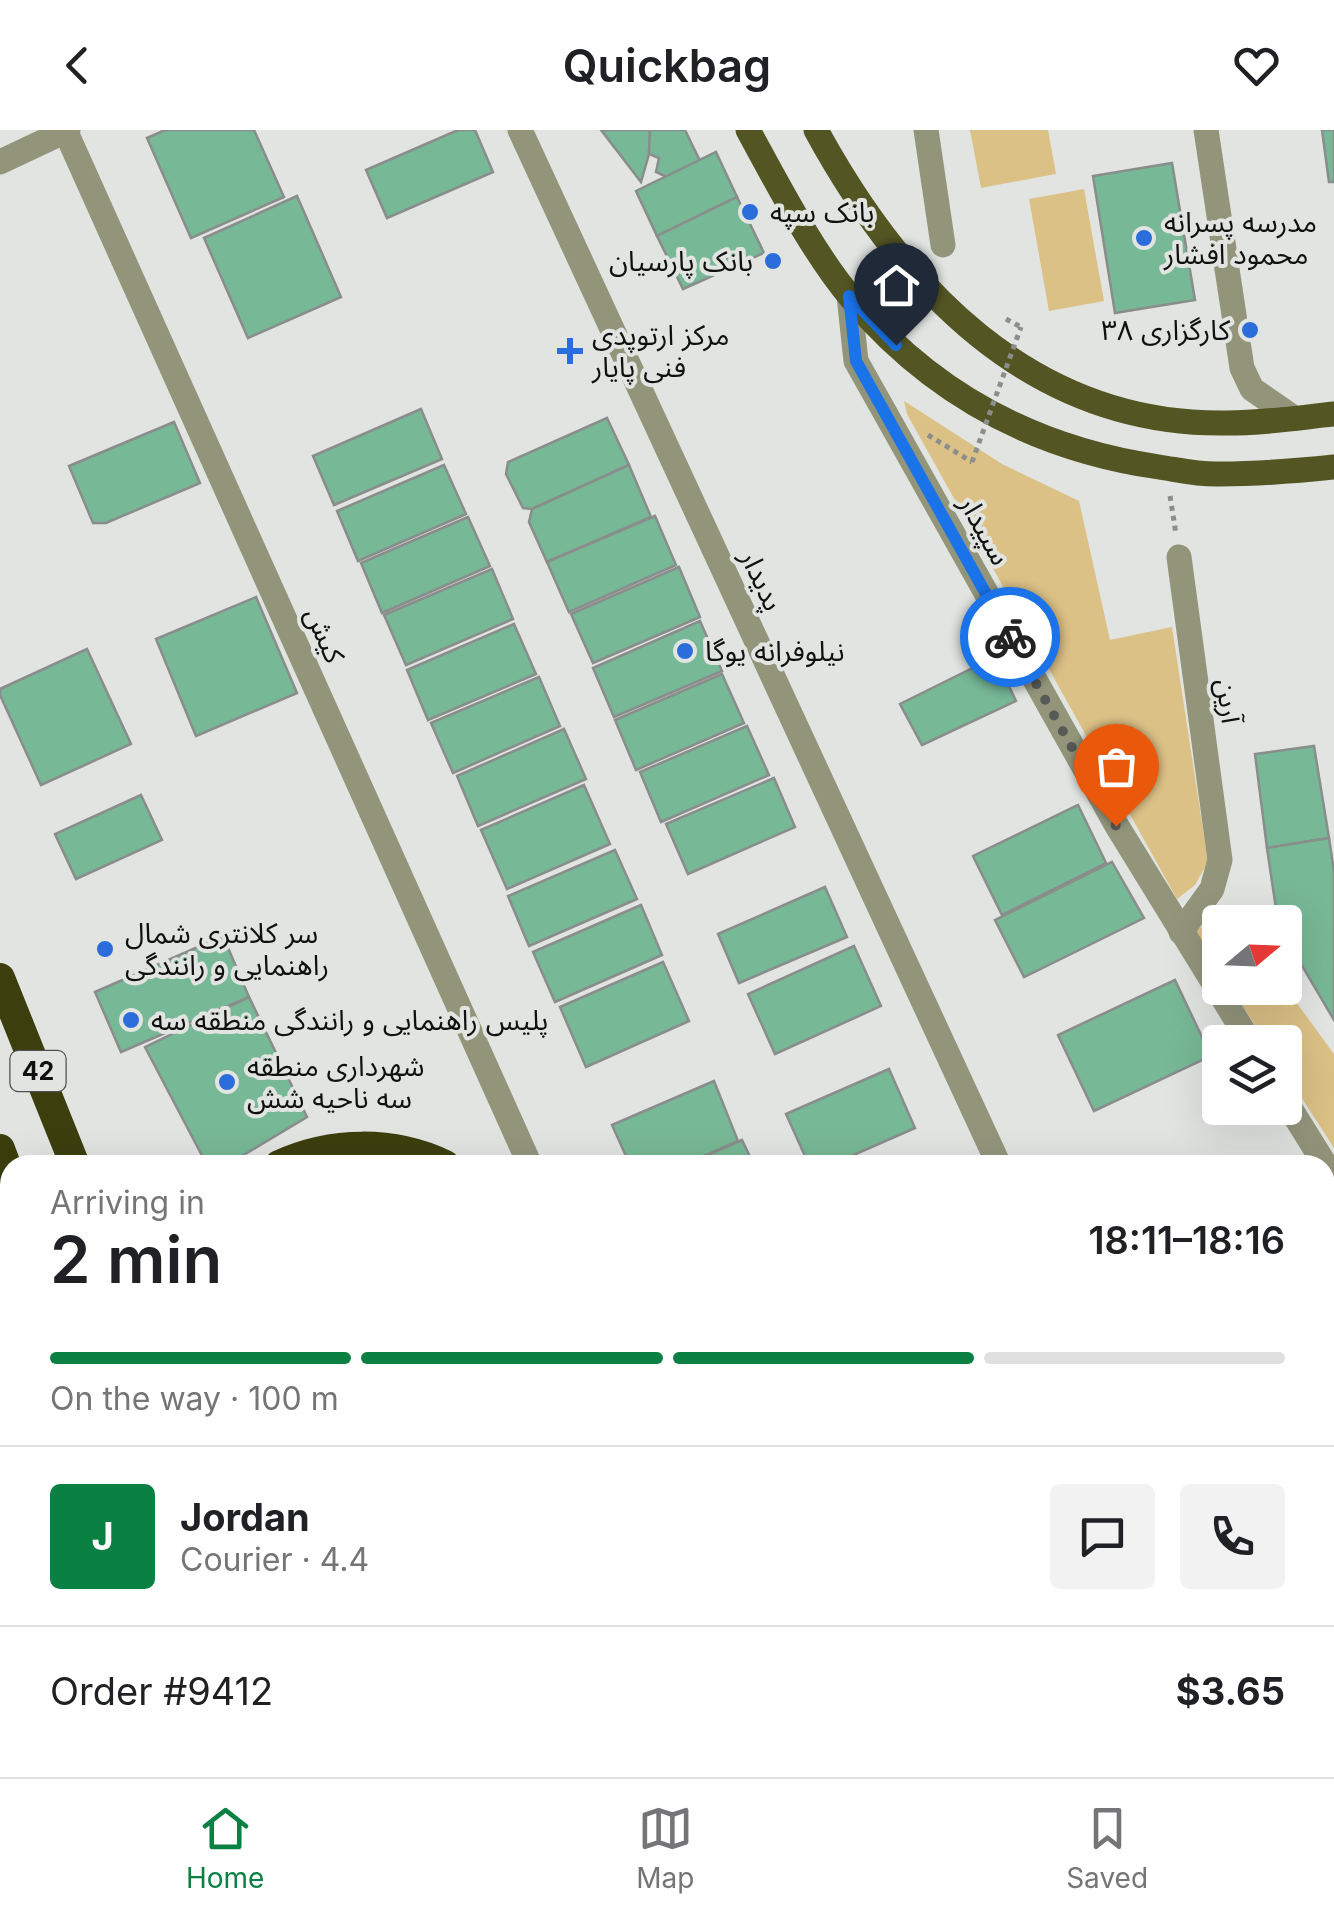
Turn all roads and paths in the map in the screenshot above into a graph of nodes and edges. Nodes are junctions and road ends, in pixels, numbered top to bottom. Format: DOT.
graph roads {
  1 [pos="66,130"];
  2 [pos="520,130"];
  3 [pos="748,130"];
  4 [pos="816,130"];
  5 [pos="926,130"];
  6 [pos="1206,130"];
  7 [pos="0,162"];
  8 [pos="943,244"];
  9 [pos="849,296"];
  10 [pos="1021,327"];
  11 [pos="1334,414"];
  12 [pos="1294,418"];
  13 [pos="927,434"];
  14 [pos="1334,466"];
  15 [pos="1166,468"];
  16 [pos="1179,557"];
  17 [pos="1181,932"];
  18 [pos="0,978"];
  19 [pos="1239,1025"];
  20 [pos="1300,1125"];
  21 [pos="71,1155"];
  22 [pos="300,1155"];
  23 [pos="423,1155"];
  24 [pos="526,1155"];
  25 [pos="993,1155"];
  26 [pos="1319,1155"];
  1 -- 7 [label="street"];
  1 -- 24 [label="street, کیش"];
  2 -- 25 [label="street, پدیدار"];
  3 -- 9 [label="main road"];
  4 -- 12 [label="main road"];
  5 -- 8 [label="street"];
  6 -- 12 [label="street"];
  9 -- 15 [label="main road"];
  9 -- 17 [label="street, سپیدار"];
  10 -- 13 [label="path, bridge"];
  11 -- 12 [label="main road"];
  14 -- 15 [label="main road"];
  15 -- 16 [label="path"];
  16 -- 17 [label="street, آرین"];
  17 -- 19 [label="street, سپیدار"];
  18 -- 21 [label="highway, 42"];
  20 -- 26 [label="street"];
  22 -- 23 [label="highway"];
}
